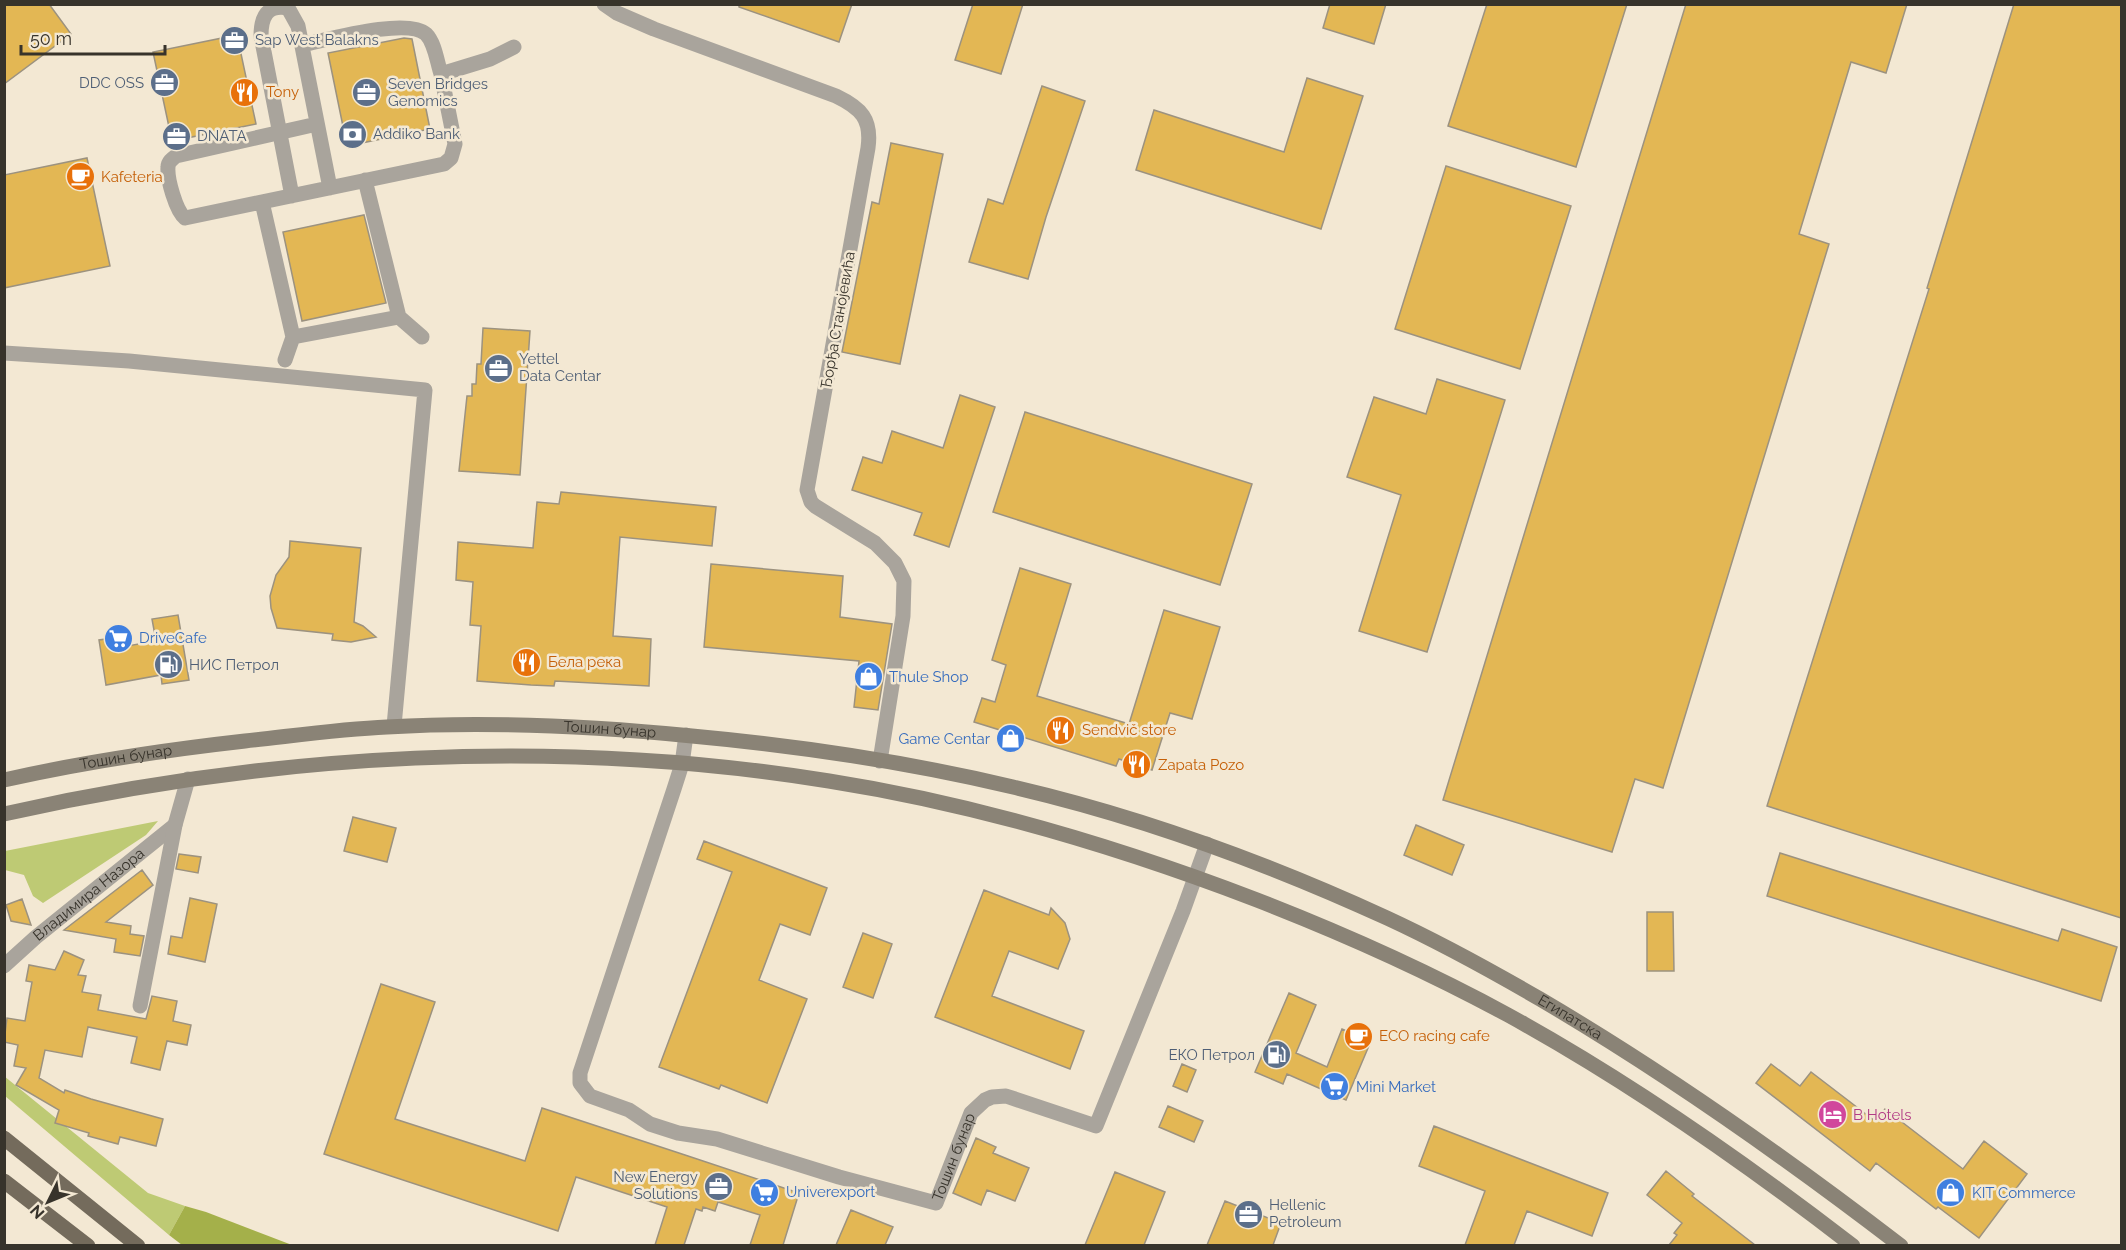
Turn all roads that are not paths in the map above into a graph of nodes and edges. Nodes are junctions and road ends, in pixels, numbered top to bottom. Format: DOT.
graph roads {
  1 [pos="604,4"];
  2 [pos="278,5"];
  3 [pos="302,45"];
  4 [pos="514,47"];
  5 [pos="441,74"];
  6 [pos="317,124"];
  7 [pos="279,133"];
  8 [pos="365,180"];
  9 [pos="330,188"];
  10 [pos="292,196"];
  11 [pos="262,202"];
  12 [pos="399,317"];
  13 [pos="422,337"];
  14 [pos="293,338"];
  15 [pos="4,353"];
  16 [pos="285,360"];
  17 [pos="394,726"];
  18 [pos="686,735"];
  19 [pos="880,760"];
  20 [pos="682,764"];
  21 [pos="188,779"];
  22 [pos="4,780"];
  23 [pos="4,814"];
  24 [pos="175,825"];
  25 [pos="1207,844"];
  26 [pos="1196,876"];
  27 [pos="4,966"];
  28 [pos="140,1006"];
  29 [pos="4,1138"];
  30 [pos="4,1181"];
  31 [pos="88,1245"];
  32 [pos="138,1245"];
  33 [pos="1852,1245"];
  34 [pos="1901,1245"];
  1 -- 19 [label="street, Ђорђа Станојевића"];
  2 -- 3 [label="street"];
  2 -- 7 [label="street"];
  3 -- 5 [label="street"];
  3 -- 6 [label="street"];
  4 -- 5 [label="street"];
  5 -- 8 [label="street"];
  6 -- 7 [label="street"];
  6 -- 9 [label="street"];
  7 -- 10 [label="street"];
  7 -- 11 [label="street"];
  8 -- 9 [label="street"];
  8 -- 12 [label="street"];
  9 -- 10 [label="street"];
  10 -- 11 [label="street"];
  11 -- 14 [label="street"];
  12 -- 13 [label="street"];
  12 -- 14 [label="street"];
  14 -- 16 [label="street"];
  15 -- 17 [label="street"];
  17 -- 18 [label="main road, Тошин бунар"];
  17 -- 22 [label="main road, Тошин бунар"];
  18 -- 19 [label="main road, Тошин бунар"];
  18 -- 20 [label="street"];
  19 -- 25 [label="main road, Тошин бунар"];
  20 -- 21 [label="main road, Тошин бунар"];
  20 -- 26 [label="main road, Тошин бунар"];
  20 -- 26 [label="street, Тошин бунар"];
  21 -- 23 [label="main road, Тошин бунар"];
  21 -- 24 [label="street, Владимира Назора"];
  24 -- 27 [label="street, Владимира Назора"];
  24 -- 28 [label="street, Владимира Назора"];
  25 -- 26 [label="street"];
  25 -- 34 [label="main road, Египатска"];
  26 -- 33 [label="main road, Египатска"];
  29 -- 32 [label="main road"];
  30 -- 31 [label="main road"];
}
